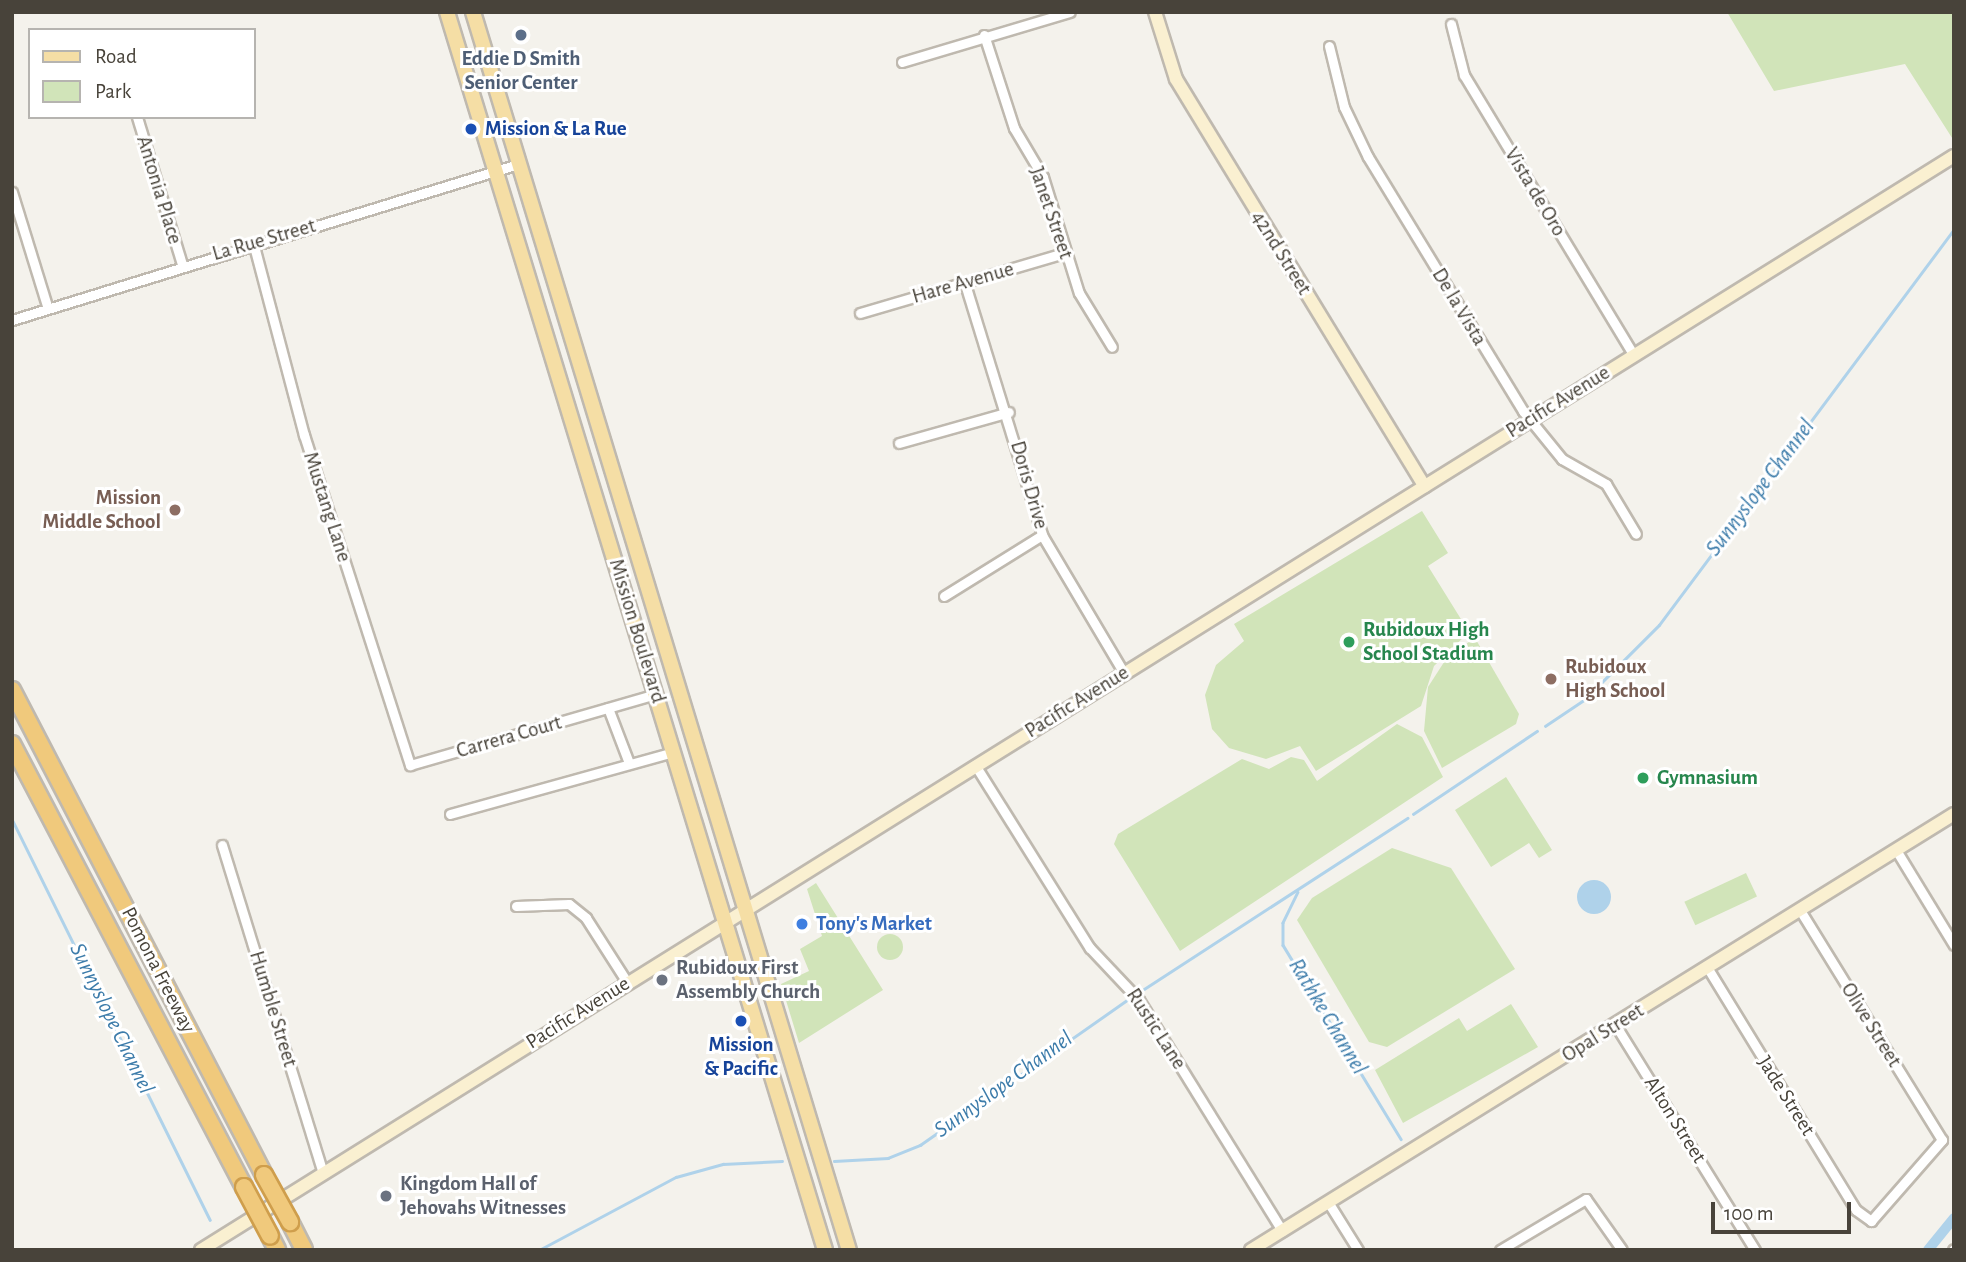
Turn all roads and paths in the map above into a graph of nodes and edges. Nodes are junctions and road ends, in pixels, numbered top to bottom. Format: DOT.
graph roads {
  1 [pos="447,12"];
  2 [pos="473,12"];
  3 [pos="1070,12"];
  4 [pos="1155,12"];
  5 [pos="1451,24"];
  6 [pos="984,35"];
  7 [pos="1329,46"];
  8 [pos="902,62"];
  9 [pos="138,119"];
  10 [pos="1954,156"];
  11 [pos="518,163"];
  12 [pos="496,170"];
  13 [pos="12,192"];
  14 [pos="254,246"];
  15 [pos="1064,253"];
  16 [pos="182,264"];
  17 [pos="965,284"];
  18 [pos="47,306"];
  19 [pos="860,313"];
  20 [pos="12,320"];
  21 [pos="1112,347"];
  22 [pos="1633,355"];
  23 [pos="1009,412"];
  24 [pos="1530,419"];
  25 [pos="899,443"];
  26 [pos="1424,486"];
  27 [pos="1636,534"];
  28 [pos="1042,536"];
  29 [pos="944,596"];
  30 [pos="1124,673"];
  31 [pos="12,691"];
  32 [pos="656,694"];
  33 [pos="608,708"];
  34 [pos="12,744"];
  35 [pos="673,752"];
  36 [pos="629,763"];
  37 [pos="410,765"];
  38 [pos="975,765"];
  39 [pos="450,814"];
  40 [pos="1954,814"];
  41 [pos="222,845"];
  42 [pos="1896,850"];
  43 [pos="516,906"];
  44 [pos="745,909"];
  45 [pos="1800,911"];
  46 [pos="725,920"];
  47 [pos="1954,945"];
  48 [pos="1707,967"];
  49 [pos="627,982"];
  50 [pos="1616,1026"];
  51 [pos="323,1173"];
  52 [pos="1328,1202"];
  53 [pos="1871,1221"];
  54 [pos="1282,1231"];
  55 [pos="273,1243"];
  56 [pos="201,1250"];
  57 [pos="304,1250"];
  58 [pos="825,1250"];
  59 [pos="849,1250"];
  60 [pos="1251,1250"];
  61 [pos="1358,1250"];
  62 [pos="1500,1250"];
  63 [pos="1622,1250"];
  64 [pos="1755,1250"];
  1 -- 12 [label="main road, Mission Boulevard"];
  2 -- 11 [label="main road, Mission Boulevard"];
  3 -- 6 [label="street"];
  4 -- 26 [label="street, 42nd Street"];
  5 -- 22 [label="street, Vista de Oro"];
  6 -- 8 [label="street"];
  6 -- 15 [label="street, Janet Street"];
  7 -- 24 [label="street, De la Vista"];
  9 -- 16 [label="street, Antonia Place"];
  10 -- 22 [label="street, Pacific Avenue"];
  11 -- 12 [label="street, La Rue Street"];
  11 -- 44 [label="main road, Mission Boulevard"];
  12 -- 14 [label="street, La Rue Street"];
  12 -- 32 [label="main road, Mission Boulevard"];
  13 -- 18 [label="street"];
  14 -- 16 [label="street, La Rue Street"];
  14 -- 37 [label="street, Mustang Lane"];
  15 -- 17 [label="street, Hare Avenue"];
  15 -- 21 [label="street, Janet Street"];
  16 -- 18 [label="street, La Rue Street"];
  17 -- 19 [label="street, Hare Avenue"];
  17 -- 23 [label="street, Doris Drive"];
  18 -- 20 [label="street, La Rue Street"];
  22 -- 24 [label="street, Pacific Avenue"];
  23 -- 25 [label="street"];
  23 -- 28 [label="street, Doris Drive"];
  24 -- 26 [label="street, Pacific Avenue"];
  24 -- 27 [label="street, De la Vista"];
  26 -- 30 [label="street, Pacific Avenue"];
  28 -- 29 [label="street"];
  28 -- 30 [label="street, Doris Drive"];
  30 -- 38 [label="street, Pacific Avenue"];
  31 -- 57 [label="highway, Pomona Freeway, bridge"];
  32 -- 33 [label="street, Carrera Court"];
  32 -- 35 [label="main road, Mission Boulevard"];
  33 -- 36 [label="street"];
  33 -- 37 [label="street, Carrera Court"];
  34 -- 55 [label="highway, Pomona Freeway, bridge"];
  35 -- 36 [label="street"];
  35 -- 46 [label="main road, Mission Boulevard"];
  36 -- 39 [label="street"];
  38 -- 44 [label="street, Pacific Avenue"];
  38 -- 54 [label="street, Rustic Lane"];
  40 -- 42 [label="street, Opal Street"];
  41 -- 51 [label="street, Humble Street"];
  42 -- 45 [label="street, Opal Street"];
  42 -- 47 [label="street"];
  43 -- 49 [label="street"];
  44 -- 46 [label="street, Pacific Avenue"];
  44 -- 59 [label="main road, Mission Boulevard"];
  45 -- 48 [label="street, Opal Street"];
  45 -- 53 [label="street, Olive Street"];
  46 -- 49 [label="street, Pacific Avenue"];
  46 -- 58 [label="main road, Mission Boulevard"];
  48 -- 50 [label="street, Opal Street"];
  48 -- 53 [label="street, Jade Street"];
  49 -- 51 [label="street, Pacific Avenue"];
  50 -- 52 [label="street, Opal Street"];
  50 -- 64 [label="street, Alton Street"];
  51 -- 56 [label="street, Pacific Avenue"];
  52 -- 54 [label="street, Opal Street"];
  52 -- 61 [label="street"];
  54 -- 60 [label="street, Opal Street"];
  62 -- 63 [label="street"];
}
